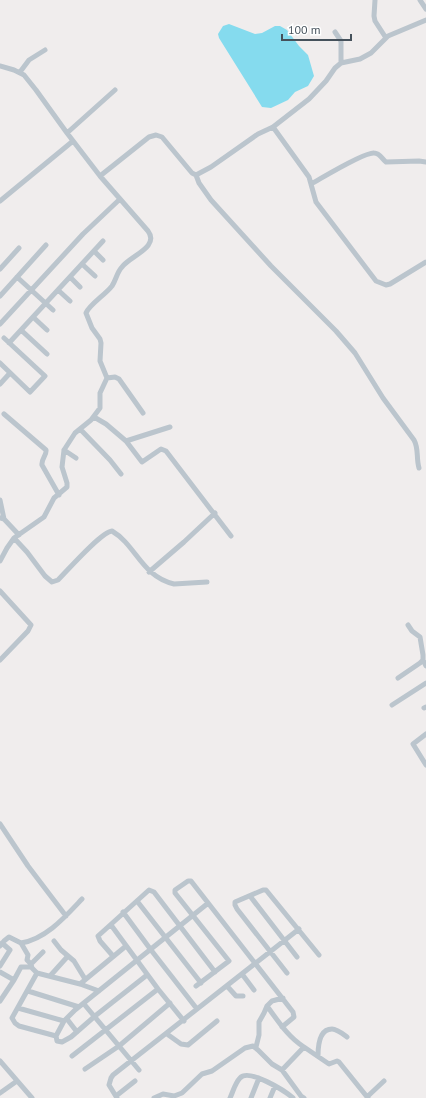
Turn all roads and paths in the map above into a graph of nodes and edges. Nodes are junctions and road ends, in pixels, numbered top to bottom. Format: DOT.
graph roads {
  1 [pos="375,0"];
  2 [pos="420,0"];
  3 [pos="426,9"];
  4 [pos="426,20"];
  5 [pos="335,32"];
  6 [pos="386,38"];
  7 [pos="45,50"];
  8 [pos="341,63"];
  9 [pos="0,66"];
  10 [pos="20,72"];
  11 [pos="115,90"];
  12 [pos="272,127"];
  13 [pos="67,133"];
  14 [pos="73,141"];
  15 [pos="426,162"];
  16 [pos="196,175"];
  17 [pos="100,176"];
  18 [pos="311,184"];
  19 [pos="120,198"];
  20 [pos="0,201"];
  21 [pos="103,241"];
  22 [pos="46,245"];
  23 [pos="19,248"];
  24 [pos="94,251"];
  25 [pos="103,260"];
  26 [pos="426,262"];
  27 [pos="82,264"];
  28 [pos="0,269"];
  29 [pos="95,276"];
  30 [pos="17,277"];
  31 [pos="70,277"];
  32 [pos="80,287"];
  33 [pos="32,290"];
  34 [pos="58,290"];
  35 [pos="0,296"];
  36 [pos="70,301"];
  37 [pos="46,303"];
  38 [pos="53,310"];
  39 [pos="33,317"];
  40 [pos="0,324"];
  41 [pos="21,330"];
  42 [pos="47,330"];
  43 [pos="4,338"];
  44 [pos="9,343"];
  45 [pos="47,354"];
  46 [pos="0,363"];
  47 [pos="10,373"];
  48 [pos="107,378"];
  49 [pos="0,384"];
  50 [pos="143,412"];
  51 [pos="4,414"];
  52 [pos="94,417"];
  53 [pos="170,427"];
  54 [pos="80,428"];
  55 [pos="126,441"];
  56 [pos="64,450"];
  57 [pos="76,458"];
  58 [pos="419,468"];
  59 [pos="121,474"];
  60 [pos="59,495"];
  61 [pos="1,504"];
  62 [pos="215,513"];
  63 [pos="2,518"];
  64 [pos="231,536"];
  65 [pos="16,537"];
  66 [pos="0,561"];
  67 [pos="149,572"];
  68 [pos="207,582"];
  69 [pos="0,591"];
  70 [pos="408,625"];
  71 [pos="0,660"];
  72 [pos="423,660"];
  73 [pos="426,666"];
  74 [pos="398,678"];
  75 [pos="426,683"];
  76 [pos="392,705"];
  77 [pos="426,734"];
  78 [pos="425,763"];
  79 [pos="0,824"];
  80 [pos="250,896"];
  81 [pos="82,899"];
  82 [pos="137,901"];
  83 [pos="208,904"];
  84 [pos="123,912"];
  85 [pos="66,916"];
  86 [pos="193,916"];
  87 [pos="111,925"];
  88 [pos="180,926"];
  89 [pos="299,929"];
  90 [pos="166,938"];
  91 [pos="54,941"];
  92 [pos="285,941"];
  93 [pos="21,943"];
  94 [pos="1,944"];
  95 [pos="126,946"];
  96 [pos="151,950"];
  97 [pos="42,952"];
  98 [pos="271,952"];
  99 [pos="319,955"];
  100 [pos="68,956"];
  101 [pos="112,956"];
  102 [pos="297,957"];
  103 [pos="137,961"];
  104 [pos="255,964"];
  105 [pos="31,965"];
  106 [pos="0,966"];
  107 [pos="0,972"];
  108 [pos="215,972"];
  109 [pos="38,973"];
  110 [pos="287,973"];
  111 [pos="242,974"];
  112 [pos="147,975"];
  113 [pos="50,976"];
  114 [pos="85,979"];
  115 [pos="14,980"];
  116 [pos="80,984"];
  117 [pos="227,986"];
  118 [pos="158,989"];
  119 [pos="254,990"];
  120 [pos="28,991"];
  121 [pos="99,991"];
  122 [pos="243,996"];
  123 [pos="283,998"];
  124 [pos="0,1001"];
  125 [pos="170,1003"];
  126 [pos="84,1004"];
  127 [pos="267,1006"];
  128 [pos="79,1007"];
  129 [pos="18,1008"];
  130 [pos="198,1009"];
  131 [pos="95,1016"];
  132 [pos="66,1020"];
  133 [pos="184,1021"];
  134 [pos="217,1021"];
  135 [pos="282,1027"];
  136 [pos="106,1029"];
  137 [pos="77,1032"];
  138 [pos="167,1034"];
  139 [pos="56,1036"];
  140 [pos="347,1037"];
  141 [pos="119,1046"];
  142 [pos="256,1047"];
  143 [pos="304,1047"];
  144 [pos="72,1056"];
  145 [pos="318,1056"];
  146 [pos="0,1061"];
  147 [pos="131,1062"];
  148 [pos="85,1069"];
  149 [pos="139,1070"];
  150 [pos="282,1070"];
  151 [pos="259,1078"];
  152 [pos="17,1081"];
  153 [pos="136,1081"];
  154 [pos="384,1081"];
  155 [pos="275,1086"];
  156 [pos="0,1093"];
  157 [pos="116,1097"];
  158 [pos="291,1097"];
  159 [pos="368,1097"];
  160 [pos="32,1098"];
  161 [pos="154,1098"];
  162 [pos="230,1098"];
  163 [pos="251,1098"];
  164 [pos="270,1098"];
  165 [pos="304,1098"];
  1 -- 6 [label="street"];
  2 -- 3 [label="street"];
  4 -- 6 [label="street"];
  5 -- 8 [label="street"];
  6 -- 8 [label="street"];
  7 -- 10 [label="street"];
  8 -- 12 [label="street"];
  9 -- 10 [label="street"];
  10 -- 13 [label="street"];
  11 -- 13 [label="street"];
  12 -- 16 [label="street"];
  12 -- 18 [label="street"];
  13 -- 14 [label="street"];
  14 -- 17 [label="street"];
  14 -- 20 [label="street"];
  15 -- 18 [label="street"];
  16 -- 17 [label="street"];
  16 -- 58 [label="street"];
  17 -- 19 [label="street"];
  18 -- 26 [label="street"];
  19 -- 33 [label="street"];
  19 -- 48 [label="street"];
  21 -- 24 [label="street"];
  22 -- 30 [label="street"];
  23 -- 28 [label="street"];
  24 -- 25 [label="street"];
  24 -- 27 [label="street"];
  27 -- 29 [label="street"];
  27 -- 31 [label="street"];
  30 -- 33 [label="street"];
  30 -- 35 [label="street"];
  31 -- 32 [label="street"];
  31 -- 34 [label="street"];
  33 -- 37 [label="street"];
  33 -- 40 [label="street"];
  34 -- 36 [label="street"];
  34 -- 37 [label="street"];
  37 -- 38 [label="street"];
  37 -- 39 [label="street"];
  39 -- 41 [label="street"];
  39 -- 42 [label="street"];
  41 -- 44 [label="street"];
  41 -- 45 [label="street"];
  43 -- 44 [label="street"];
  44 -- 47 [label="street"];
  46 -- 47 [label="street"];
  47 -- 49 [label="street"];
  48 -- 50 [label="street"];
  48 -- 52 [label="street"];
  51 -- 60 [label="street"];
  52 -- 54 [label="street"];
  52 -- 55 [label="street"];
  53 -- 55 [label="street"];
  54 -- 56 [label="street"];
  54 -- 59 [label="street"];
  55 -- 62 [label="street"];
  56 -- 57 [label="street"];
  56 -- 60 [label="street"];
  60 -- 65 [label="street"];
  61 -- 63 [label="street"];
  62 -- 64 [label="street"];
  62 -- 67 [label="street"];
  63 -- 65 [label="street"];
  65 -- 66 [label="street"];
  65 -- 67 [label="street"];
  67 -- 68 [label="street"];
  69 -- 71 [label="street"];
  70 -- 72 [label="street"];
  72 -- 73 [label="street"];
  72 -- 74 [label="street"];
  75 -- 76 [label="street"];
  77 -- 78 [label="street"];
  79 -- 85 [label="street"];
  80 -- 89 [label="street"];
  80 -- 92 [label="street"];
  80 -- 98 [label="street"];
  81 -- 85 [label="street"];
  82 -- 84 [label="street"];
  82 -- 88 [label="street"];
  82 -- 90 [label="street"];
  83 -- 86 [label="street"];
  83 -- 86 [label="street"];
  83 -- 104 [label="street"];
  84 -- 87 [label="street"];
  84 -- 96 [label="street"];
  85 -- 93 [label="street"];
  86 -- 88 [label="street"];
  86 -- 108 [label="street"];
  87 -- 95 [label="street"];
  87 -- 101 [label="street"];
  88 -- 90 [label="street"];
  88 -- 108 [label="street"];
  89 -- 92 [label="street"];
  89 -- 99 [label="street"];
  90 -- 96 [label="street"];
  90 -- 108 [label="street"];
  91 -- 100 [label="street"];
  92 -- 98 [label="street"];
  92 -- 102 [label="street"];
  93 -- 94 [label="street"];
  93 -- 105 [label="street"];
  94 -- 106 [label="street"];
  95 -- 101 [label="street"];
  95 -- 103 [label="street"];
  96 -- 103 [label="street"];
  96 -- 130 [label="street"];
  97 -- 105 [label="street"];
  98 -- 104 [label="street"];
  98 -- 110 [label="street"];
  100 -- 113 [label="street"];
  100 -- 114 [label="street"];
  101 -- 114 [label="street"];
  103 -- 112 [label="street"];
  103 -- 121 [label="street"];
  104 -- 111 [label="street"];
  104 -- 123 [label="street"];
  105 -- 109 [label="street"];
  105 -- 115 [label="street"];
  107 -- 115 [label="street"];
  109 -- 113 [label="street"];
  109 -- 120 [label="street"];
  111 -- 117 [label="street"];
  111 -- 119 [label="street"];
  112 -- 118 [label="street"];
  112 -- 131 [label="street"];
  113 -- 116 [label="street"];
  114 -- 116 [label="street"];
  115 -- 124 [label="street"];
  116 -- 121 [label="street"];
  117 -- 122 [label="street"];
  117 -- 130 [label="street"];
  118 -- 125 [label="street"];
  118 -- 136 [label="street"];
  120 -- 128 [label="street"];
  120 -- 129 [label="street"];
  121 -- 126 [label="street"];
  123 -- 127 [label="street"];
  123 -- 135 [label="street"];
  125 -- 133 [label="street"];
  125 -- 141 [label="street"];
  126 -- 128 [label="street"];
  126 -- 131 [label="street"];
  127 -- 135 [label="street"];
  127 -- 142 [label="street"];
  128 -- 132 [label="street"];
  129 -- 132 [label="street"];
  129 -- 139 [label="street"];
  130 -- 133 [label="street"];
  131 -- 136 [label="street"];
  131 -- 137 [label="street"];
  132 -- 137 [label="street"];
  132 -- 139 [label="street"];
  133 -- 138 [label="street"];
  134 -- 138 [label="street"];
  135 -- 143 [label="street"];
  136 -- 141 [label="street"];
  136 -- 144 [label="street"];
  137 -- 139 [label="street"];
  138 -- 147 [label="street"];
  140 -- 145 [label="street"];
  141 -- 147 [label="street"];
  141 -- 148 [label="street"];
  142 -- 150 [label="street"];
  142 -- 161 [label="street"];
  143 -- 145 [label="street"];
  143 -- 150 [label="street"];
  145 -- 159 [label="street"];
  146 -- 152 [label="street"];
  147 -- 149 [label="street"];
  147 -- 157 [label="street"];
  150 -- 165 [label="street"];
  151 -- 155 [label="street"];
  151 -- 162 [label="street"];
  151 -- 163 [label="street"];
  152 -- 156 [label="street"];
  152 -- 160 [label="street"];
  153 -- 157 [label="street"];
  154 -- 159 [label="street"];
  155 -- 158 [label="street"];
  155 -- 164 [label="street"];
}
